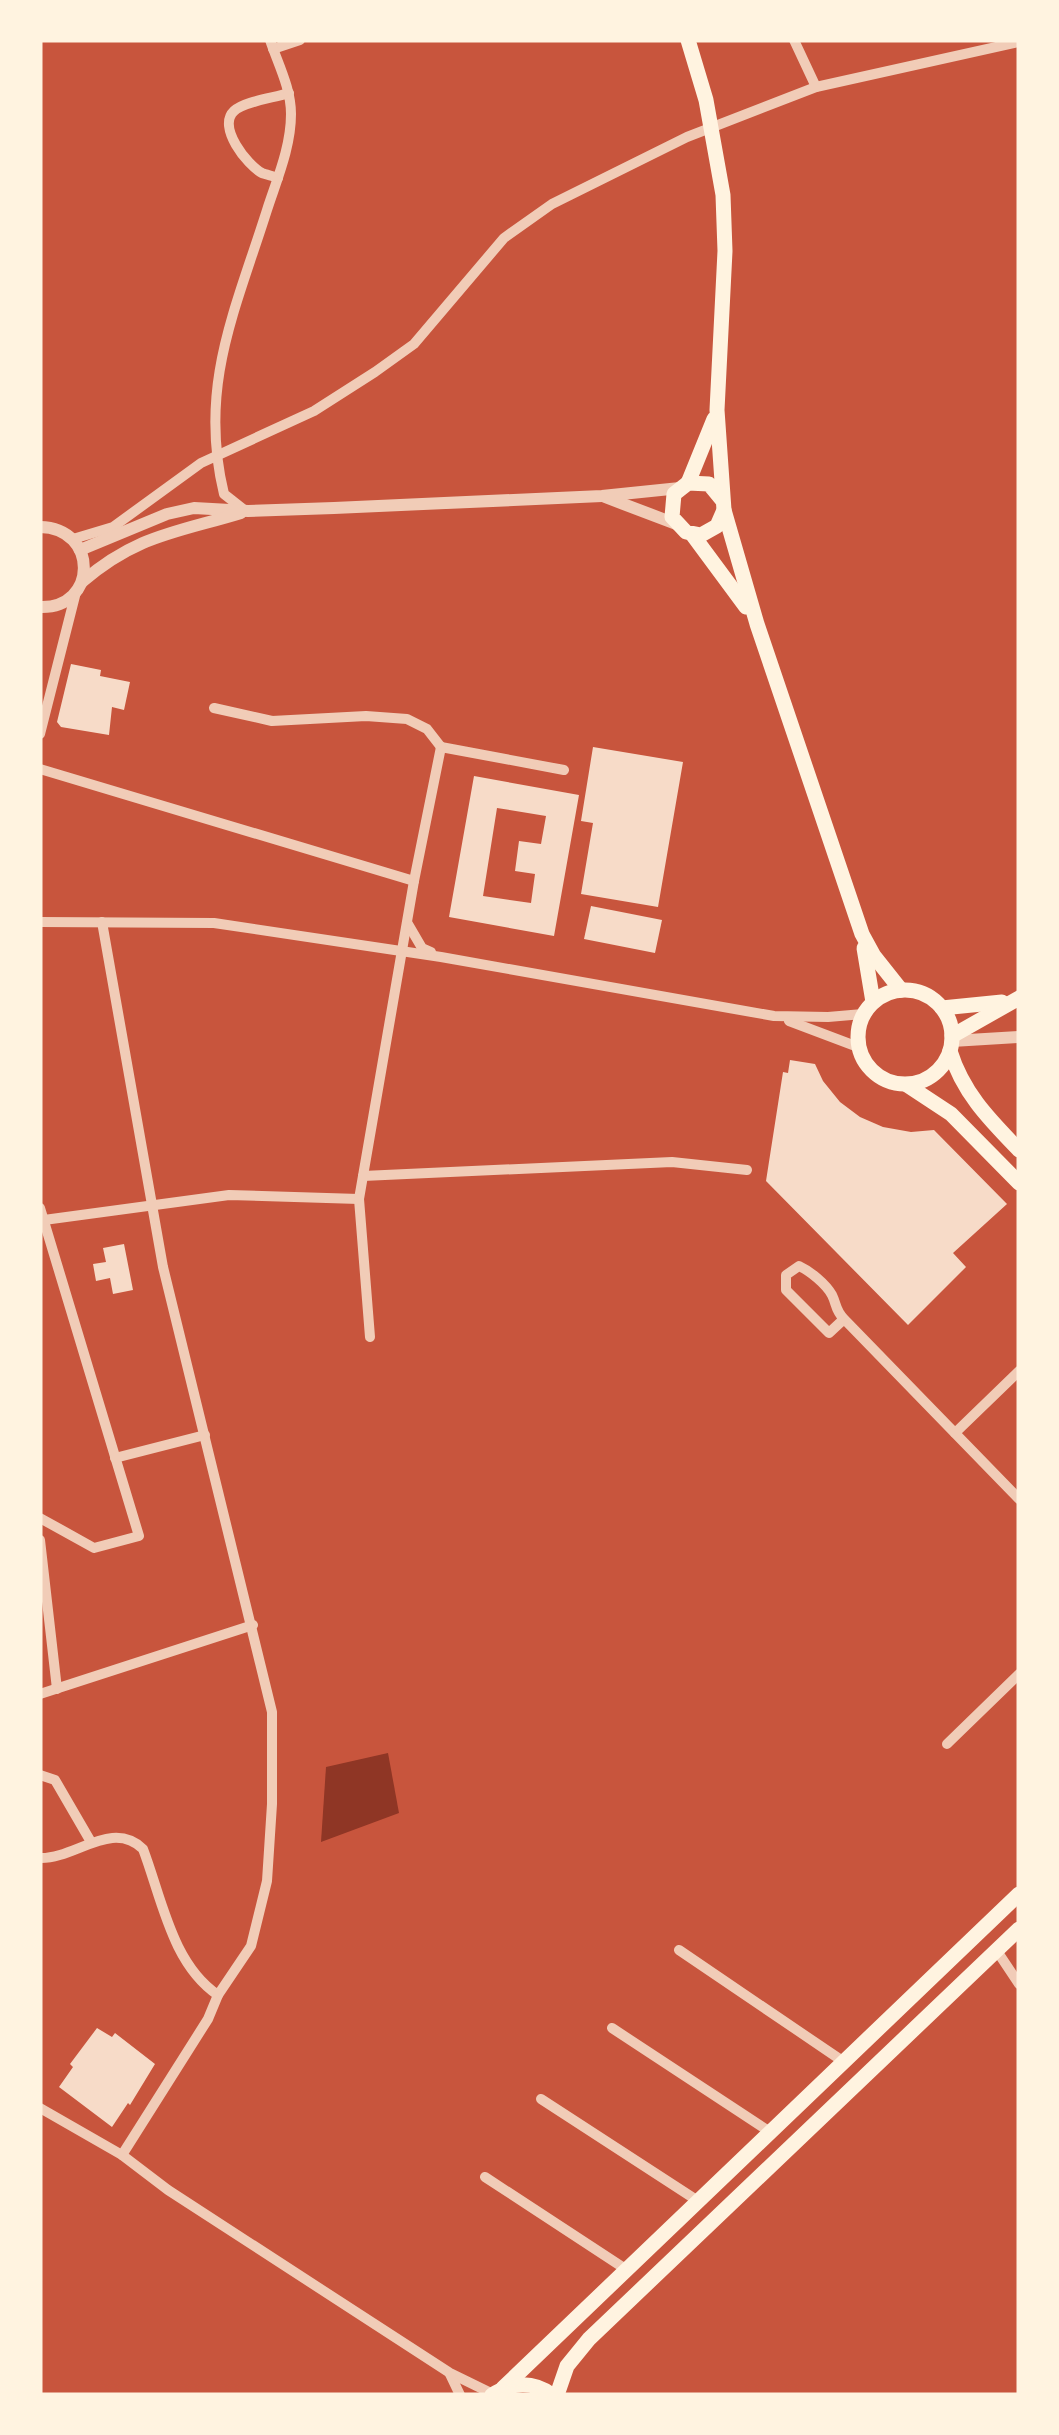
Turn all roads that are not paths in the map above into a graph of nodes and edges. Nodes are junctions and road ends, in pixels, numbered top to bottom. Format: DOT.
graph roads {
  1 [pos="300,40"];
  2 [pos="688,40"];
  3 [pos="794,40"];
  4 [pos="1019,42"];
  5 [pos="271,44"];
  6 [pos="816,87"];
  7 [pos="289,93"];
  8 [pos="278,178"];
  9 [pos="717,410"];
  10 [pos="217,454"];
  11 [pos="684,485"];
  12 [pos="602,496"];
  13 [pos="724,506"];
  14 [pos="248,511"];
  15 [pos="676,524"];
  16 [pos="40,527"];
  17 [pos="692,534"];
  18 [pos="77,544"];
  19 [pos="79,587"];
  20 [pos="40,607"];
  21 [pos="757,624"];
  22 [pos="214,708"];
  23 [pos="40,734"];
  24 [pos="441,747"];
  25 [pos="40,769"];
  26 [pos="564,770"];
  27 [pos="414,881"];
  28 [pos="40,922"];
  29 [pos="102,922"];
  30 [pos="408,923"];
  31 [pos="862,934"];
  32 [pos="403,953"];
  33 [pos="441,957"];
  34 [pos="901,990"];
  35 [pos="1015,1000"];
  36 [pos="868,1008"];
  37 [pos="942,1008"];
  38 [pos="774,1016"];
  39 [pos="1019,1038"];
  40 [pos="951,1043"];
  41 [pos="858,1047"];
  42 [pos="907,1085"];
  43 [pos="1019,1150"];
  44 [pos="747,1170"];
  45 [pos="363,1176"];
  46 [pos="1019,1183"];
  47 [pos="358,1199"];
  48 [pos="153,1204"];
  49 [pos="42,1214"];
  50 [pos="844,1319"];
  51 [pos="370,1337"];
  52 [pos="1019,1371"];
  53 [pos="955,1433"];
  54 [pos="204,1435"];
  55 [pos="115,1458"];
  56 [pos="1019,1499"];
  57 [pos="40,1518"];
  58 [pos="40,1540"];
  59 [pos="253,1625"];
  60 [pos="1019,1674"];
  61 [pos="56,1689"];
  62 [pos="40,1694"];
  63 [pos="947,1744"];
  64 [pos="40,1775"];
  65 [pos="91,1842"];
  66 [pos="40,1858"];
  67 [pos="1019,1894"];
  68 [pos="1019,1930"];
  69 [pos="679,1950"];
  70 [pos="997,1951"];
  71 [pos="1019,1984"];
  72 [pos="218,1995"];
  73 [pos="612,2028"];
  74 [pos="844,2062"];
  75 [pos="542,2099"];
  76 [pos="40,2108"];
  77 [pos="770,2132"];
  78 [pos="122,2155"];
  79 [pos="485,2177"];
  80 [pos="698,2200"];
  81 [pos="626,2270"];
  82 [pos="450,2373"];
  83 [pos="496,2392"];
  84 [pos="460,2395"];
  85 [pos="554,2395"];
  1 -- 5 [label="street"];
  2 -- 9 [label="main road"];
  3 -- 6 [label="street"];
  4 -- 6 [label="street"];
  5 -- 7 [label="street"];
  6 -- 10 [label="street"];
  7 -- 8 [label="street"];
  7 -- 8 [label="street"];
  8 -- 10 [label="street"];
  9 -- 11 [label="main road"];
  9 -- 13 [label="main road"];
  10 -- 14 [label="street"];
  10 -- 18 [label="street"];
  11 -- 12 [label="street"];
  11 -- 13 [label="main road"];
  11 -- 15 [label="main road"];
  12 -- 14 [label="street"];
  12 -- 15 [label="street"];
  13 -- 17 [label="main road"];
  13 -- 21 [label="main road"];
  14 -- 18 [label="street"];
  14 -- 19 [label="street"];
  15 -- 17 [label="main road"];
  16 -- 18 [label="street"];
  17 -- 21 [label="main road"];
  18 -- 19 [label="street"];
  19 -- 20 [label="street"];
  19 -- 23 [label="street"];
  21 -- 31 [label="main road"];
  22 -- 24 [label="street"];
  24 -- 26 [label="street"];
  24 -- 27 [label="street"];
  25 -- 27 [label="street"];
  27 -- 30 [label="street"];
  28 -- 29 [label="street"];
  29 -- 32 [label="street"];
  29 -- 48 [label="street"];
  30 -- 32 [label="street"];
  30 -- 33 [label="street"];
  31 -- 34 [label="main road"];
  31 -- 36 [label="main road"];
  32 -- 33 [label="street"];
  32 -- 45 [label="street"];
  33 -- 38 [label="street"];
  34 -- 36 [label="main road"];
  34 -- 37 [label="main road"];
  35 -- 37 [label="main road"];
  35 -- 40 [label="main road"];
  36 -- 38 [label="street"];
  36 -- 41 [label="main road"];
  37 -- 40 [label="main road"];
  38 -- 41 [label="street"];
  39 -- 40 [label="street"];
  40 -- 42 [label="main road"];
  40 -- 43 [label="main road"];
  41 -- 42 [label="main road"];
  42 -- 46 [label="main road"];
  44 -- 45 [label="street"];
  45 -- 47 [label="street"];
  47 -- 48 [label="street"];
  47 -- 51 [label="street"];
  48 -- 49 [label="street"];
  48 -- 54 [label="street"];
  49 -- 55 [label="street"];
  50 -- 50 [label="street"];
  50 -- 53 [label="street"];
  52 -- 53 [label="street"];
  53 -- 56 [label="street"];
  54 -- 55 [label="street"];
  54 -- 59 [label="street"];
  55 -- 57 [label="street"];
  58 -- 61 [label="street"];
  59 -- 61 [label="street"];
  59 -- 72 [label="street"];
  60 -- 63 [label="street"];
  61 -- 62 [label="street"];
  64 -- 65 [label="street"];
  65 -- 66 [label="street"];
  65 -- 72 [label="street"];
  67 -- 74 [label="main road"];
  68 -- 70 [label="main road"];
  69 -- 74 [label="street"];
  70 -- 71 [label="street"];
  70 -- 85 [label="main road"];
  72 -- 78 [label="street"];
  73 -- 77 [label="street"];
  74 -- 77 [label="main road"];
  75 -- 80 [label="street"];
  76 -- 78 [label="street"];
  77 -- 80 [label="main road"];
  78 -- 82 [label="street"];
  79 -- 81 [label="street"];
  80 -- 81 [label="main road"];
  81 -- 83 [label="main road"];
  82 -- 83 [label="street"];
  82 -- 84 [label="street"];
  83 -- 85 [label="main road"];
}
